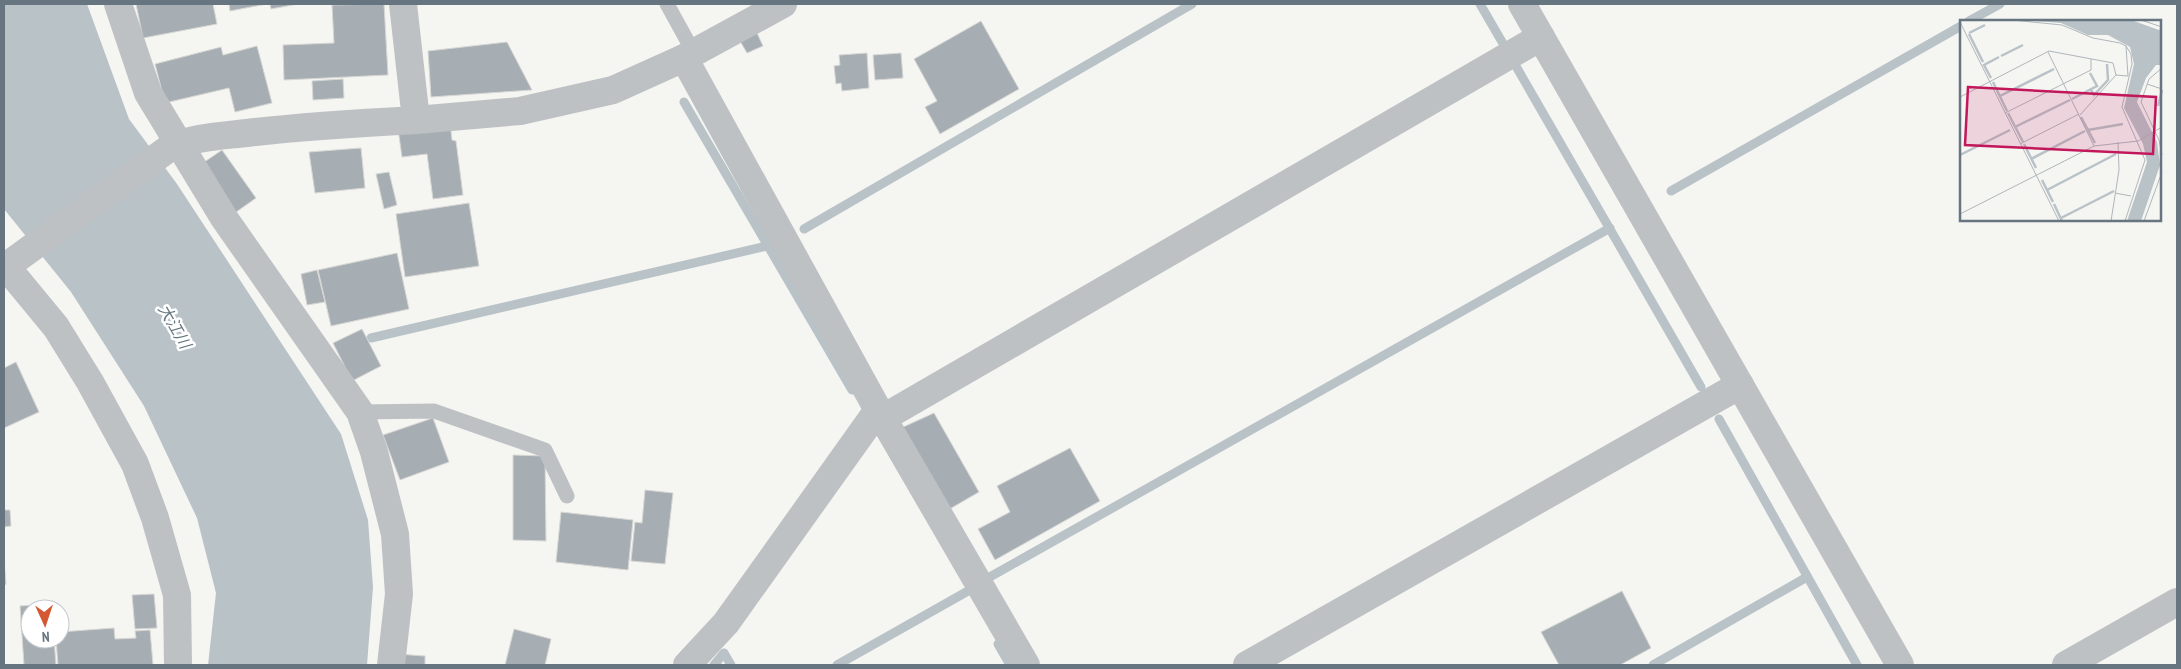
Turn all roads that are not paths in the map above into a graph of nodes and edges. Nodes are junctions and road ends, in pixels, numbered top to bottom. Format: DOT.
graph roads {
  1 [pos="118,4"];
  2 [pos="402,4"];
  3 [pos="667,4"];
  4 [pos="783,4"];
  5 [pos="1522,4"];
  6 [pos="1541,37"];
  7 [pos="689,55"];
  8 [pos="416,120"];
  9 [pos="174,146"];
  10 [pos="9,264"];
  11 [pos="1740,385"];
  12 [pos="360,412"];
  13 [pos="881,414"];
  14 [pos="567,496"];
  15 [pos="2177,602"];
  16 [pos="178,665"];
  17 [pos="391,665"];
  18 [pos="688,665"];
  19 [pos="1026,665"];
  20 [pos="1247,665"];
  21 [pos="1900,665"];
  22 [pos="2066,665"];
  1 -- 9 [label="street"];
  2 -- 8 [label="street"];
  3 -- 7 [label="lane"];
  4 -- 7 [label="street"];
  5 -- 6 [label="street"];
  6 -- 11 [label="street"];
  6 -- 13 [label="street"];
  7 -- 8 [label="street"];
  7 -- 13 [label="street"];
  8 -- 9 [label="street"];
  9 -- 10 [label="street"];
  9 -- 12 [label="street"];
  10 -- 16 [label="street"];
  11 -- 20 [label="street"];
  11 -- 21 [label="street"];
  12 -- 14 [label="lane"];
  12 -- 17 [label="street"];
  13 -- 18 [label="street"];
  13 -- 19 [label="street"];
  15 -- 22 [label="street"];
}
